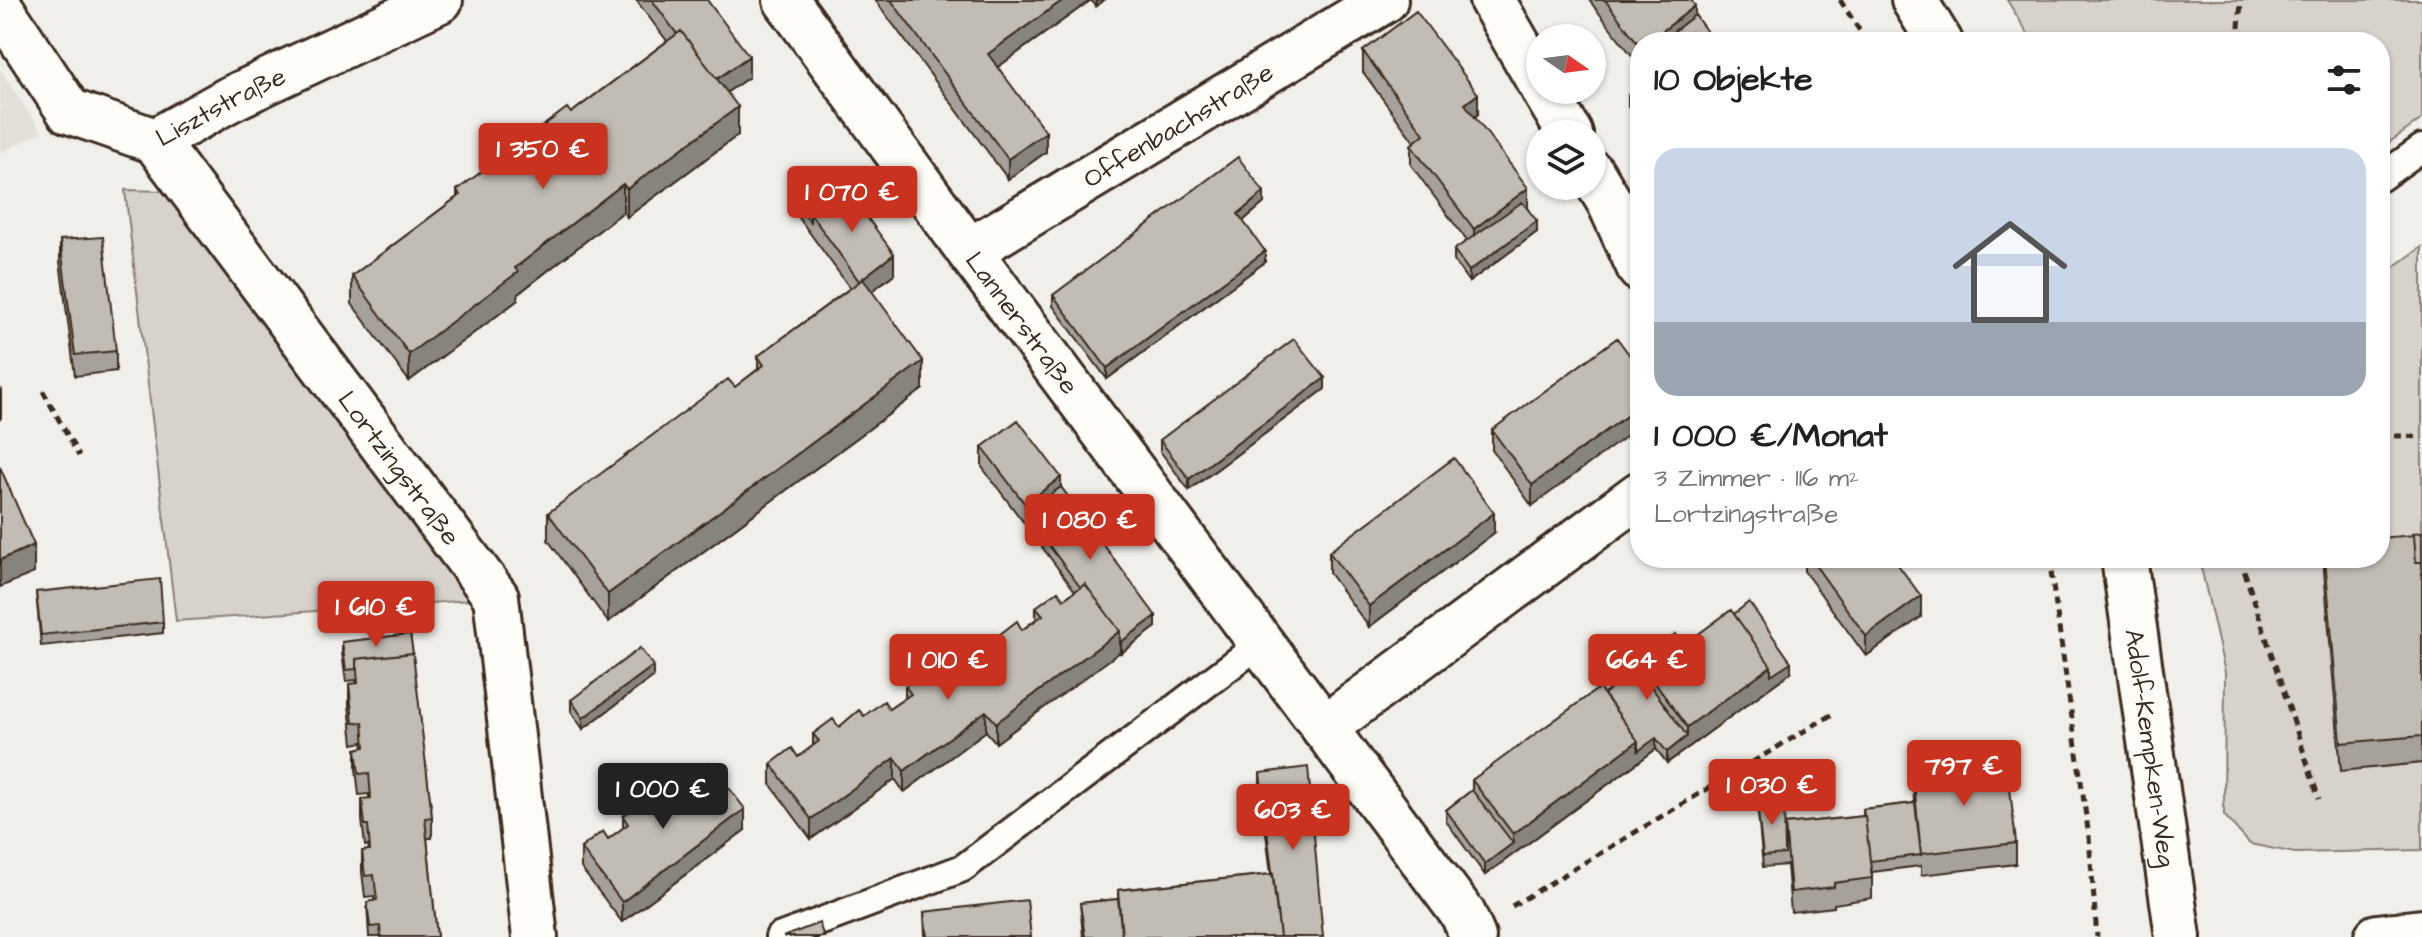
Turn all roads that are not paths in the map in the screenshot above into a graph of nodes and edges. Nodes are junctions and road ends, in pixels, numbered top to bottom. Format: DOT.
graph roads {
  1 [pos="440,0"];
  2 [pos="786,0"];
  3 [pos="1385,0"];
  4 [pos="1492,0"];
  5 [pos="1914,0"];
  6 [pos="0,7"];
  7 [pos="1934,32"];
  8 [pos="1526,59"];
  9 [pos="155,141"];
  10 [pos="2422,148"];
  11 [pos="2390,171"];
  12 [pos="1606,196"];
  13 [pos="1630,247"];
  14 [pos="969,251"];
  15 [pos="1630,501"];
  16 [pos="2125,568"];
  17 [pos="1261,643"];
  18 [pos="1324,728"];
  19 [pos="2422,932"];
  20 [pos="1472,934"];
  21 [pos="535,937"];
  22 [pos="779,937"];
  23 [pos="2178,937"];
  24 [pos="2377,937"];
  1 -- 9 [label="street, Lisztstraße"];
  2 -- 14 [label="street, Lannerstraße"];
  3 -- 14 [label="street, Offenbachstraße"];
  4 -- 8 [label="street"];
  5 -- 7 [label="street"];
  6 -- 9 [label="street, Lisztstraße"];
  9 -- 21 [label="street, Lortzingstraße"];
  10 -- 11 [label="lane"];
  12 -- 13 [label="street"];
  14 -- 17 [label="street, Lannerstraße"];
  15 -- 18 [label="street"];
  16 -- 23 [label="street, Adolf-Kempken-Weg"];
  17 -- 18 [label="street, Lannerstraße"];
  17 -- 22 [label="lane"];
  18 -- 20 [label="street, Lannerstraße"];
  19 -- 24 [label="street"];
}
